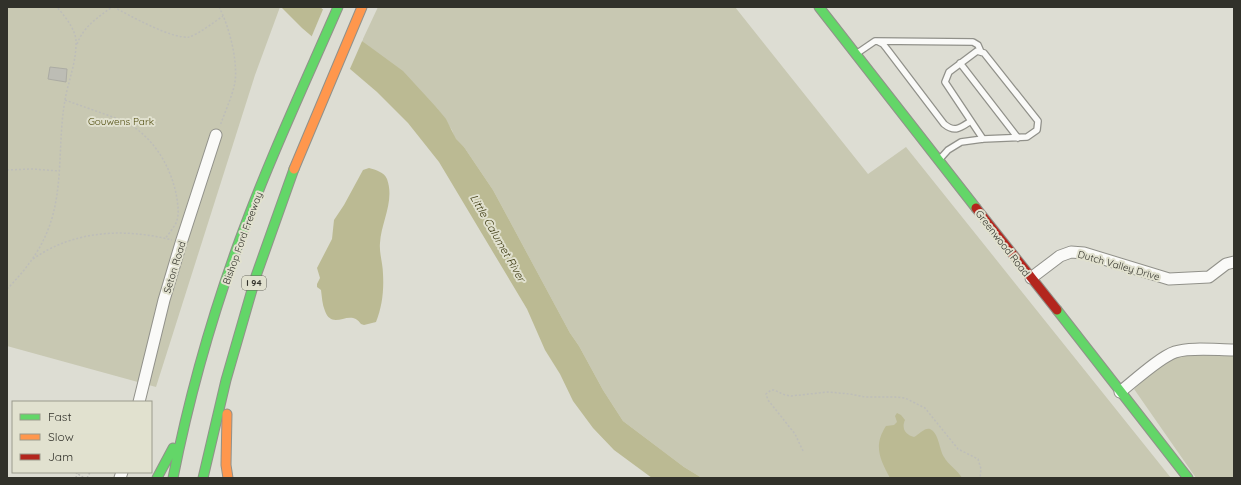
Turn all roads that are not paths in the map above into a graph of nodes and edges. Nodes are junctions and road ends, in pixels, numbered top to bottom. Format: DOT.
graph roads {
  1 [pos="338,7"];
  2 [pos="362,7"];
  3 [pos="818,7"];
  4 [pos="879,42"];
  5 [pos="981,52"];
  6 [pos="855,54"];
  7 [pos="960,63"];
  8 [pos="971,121"];
  9 [pos="216,135"];
  10 [pos="1018,138"];
  11 [pos="983,139"];
  12 [pos="938,160"];
  13 [pos="1234,262"];
  14 [pos="1031,278"];
  15 [pos="1234,350"];
  16 [pos="226,380"];
  17 [pos="1120,392"];
  18 [pos="139,401"];
  19 [pos="183,430"];
  20 [pos="157,478"];
  21 [pos="174,478"];
  22 [pos="203,478"];
  23 [pos="228,478"];
  24 [pos="1188,478"];
  1 -- 19 [label="main road, Bishop Ford Freeway / I 94"];
  2 -- 16 [label="main road, I 94"];
  3 -- 6 [label="main road, Greenwood Road"];
  4 -- 5 [label="lane"];
  4 -- 6 [label="lane"];
  4 -- 8 [label="lane"];
  5 -- 7 [label="lane"];
  5 -- 10 [label="lane"];
  6 -- 12 [label="main road, Greenwood Road"];
  7 -- 8 [label="lane"];
  7 -- 10 [label="lane"];
  8 -- 11 [label="lane"];
  9 -- 18 [label="street, Seton Road"];
  10 -- 11 [label="lane"];
  11 -- 12 [label="lane"];
  12 -- 14 [label="main road, Greenwood Road"];
  13 -- 14 [label="street, Dutch Valley Drive"];
  14 -- 17 [label="main road, Greenwood Road"];
  15 -- 17 [label="street"];
  16 -- 22 [label="main road, I 94"];
  16 -- 23 [label="main road"];
  17 -- 24 [label="main road, Greenwood Road"];
  19 -- 20 [label="main road"];
  19 -- 21 [label="main road, Bishop Ford Freeway / I 94"];
}
